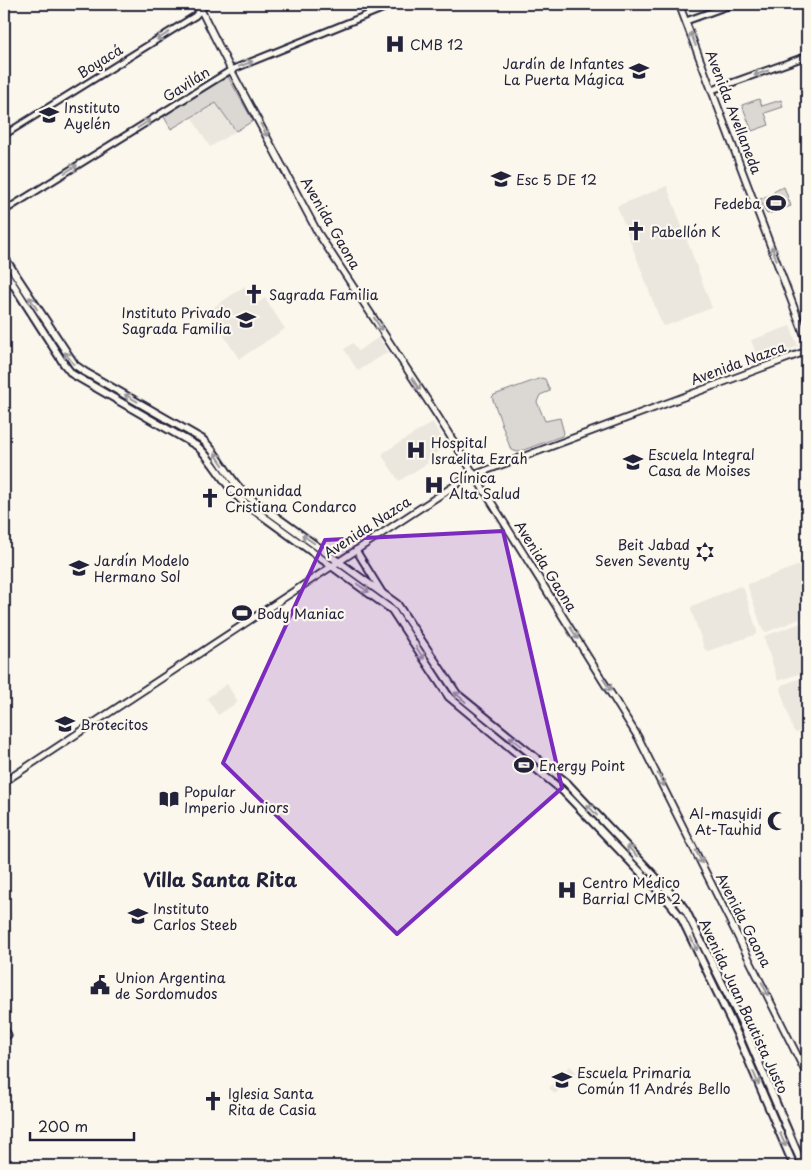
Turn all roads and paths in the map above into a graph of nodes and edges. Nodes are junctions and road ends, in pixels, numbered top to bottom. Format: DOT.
graph roads {
  1 [pos="206,4"];
  2 [pos="394,4"];
  3 [pos="733,4"];
  4 [pos="680,6"];
  5 [pos="199,7"];
  6 [pos="686,20"];
  7 [pos="807,56"];
  8 [pos="231,70"];
  9 [pos="712,90"];
  10 [pos="4,136"];
  11 [pos="4,211"];
  12 [pos="4,257"];
  13 [pos="4,270"];
  14 [pos="807,342"];
  15 [pos="807,351"];
  16 [pos="474,474"];
  17 [pos="356,550"];
  18 [pos="338,561"];
  19 [pos="331,566"];
  20 [pos="382,592"];
  21 [pos="4,782"];
  22 [pos="4,1028"];
  23 [pos="6,1036"];
  24 [pos="804,1061"];
  25 [pos="807,1075"];
  26 [pos="794,1166"];
  27 [pos="803,1166"];
  1 -- 5 [label="street, Boyacá"];
  8 -- 2 [label="street, Gavilán, one-way"];
  3 -- 6 [label="street"];
  4 -- 6 [label="main road, Avenida Avellaneda"];
  5 -- 8 [label="main road, Avenida Gaona"];
  5 -- 10 [label="street, Boyacá, one-way"];
  9 -- 6 [label="main road, Avenida Avellaneda, one-way"];
  7 -- 9 [label="street, one-way"];
  11 -- 8 [label="street, Gavilán, one-way"];
  8 -- 16 [label="main road, Avenida Gaona, one-way"];
  14 -- 9 [label="main road, Avenida Avellaneda, one-way"];
  18 -- 12 [label="main road, Avenida Juan Bautista Justo, one-way"];
  13 -- 19 [label="main road, Avenida Juan Bautista Justo"];
  15 -- 16 [label="main road, Avenida Nazca"];
  16 -- 17 [label="main road, Avenida Nazca"];
  16 -- 24 [label="main road, Avenida Gaona, one-way"];
  17 -- 18 [label="main road, Avenida Nazca"];
  17 -- 20 [label="street"];
  18 -- 19 [label="main road, Avenida Nazca"];
  18 -- 20 [label="main road, Avenida Juan Bautista Justo"];
  19 -- 21 [label="main road, Avenida Nazca"];
  19 -- 26 [label="main road, Avenida Juan Bautista Justo, one-way"];
  27 -- 20 [label="main road, Avenida Juan Bautista Justo, one-way"];
  22 -- 23 [label="street"];
  24 -- 25 [label="main road, Avenida Gaona"];
}
